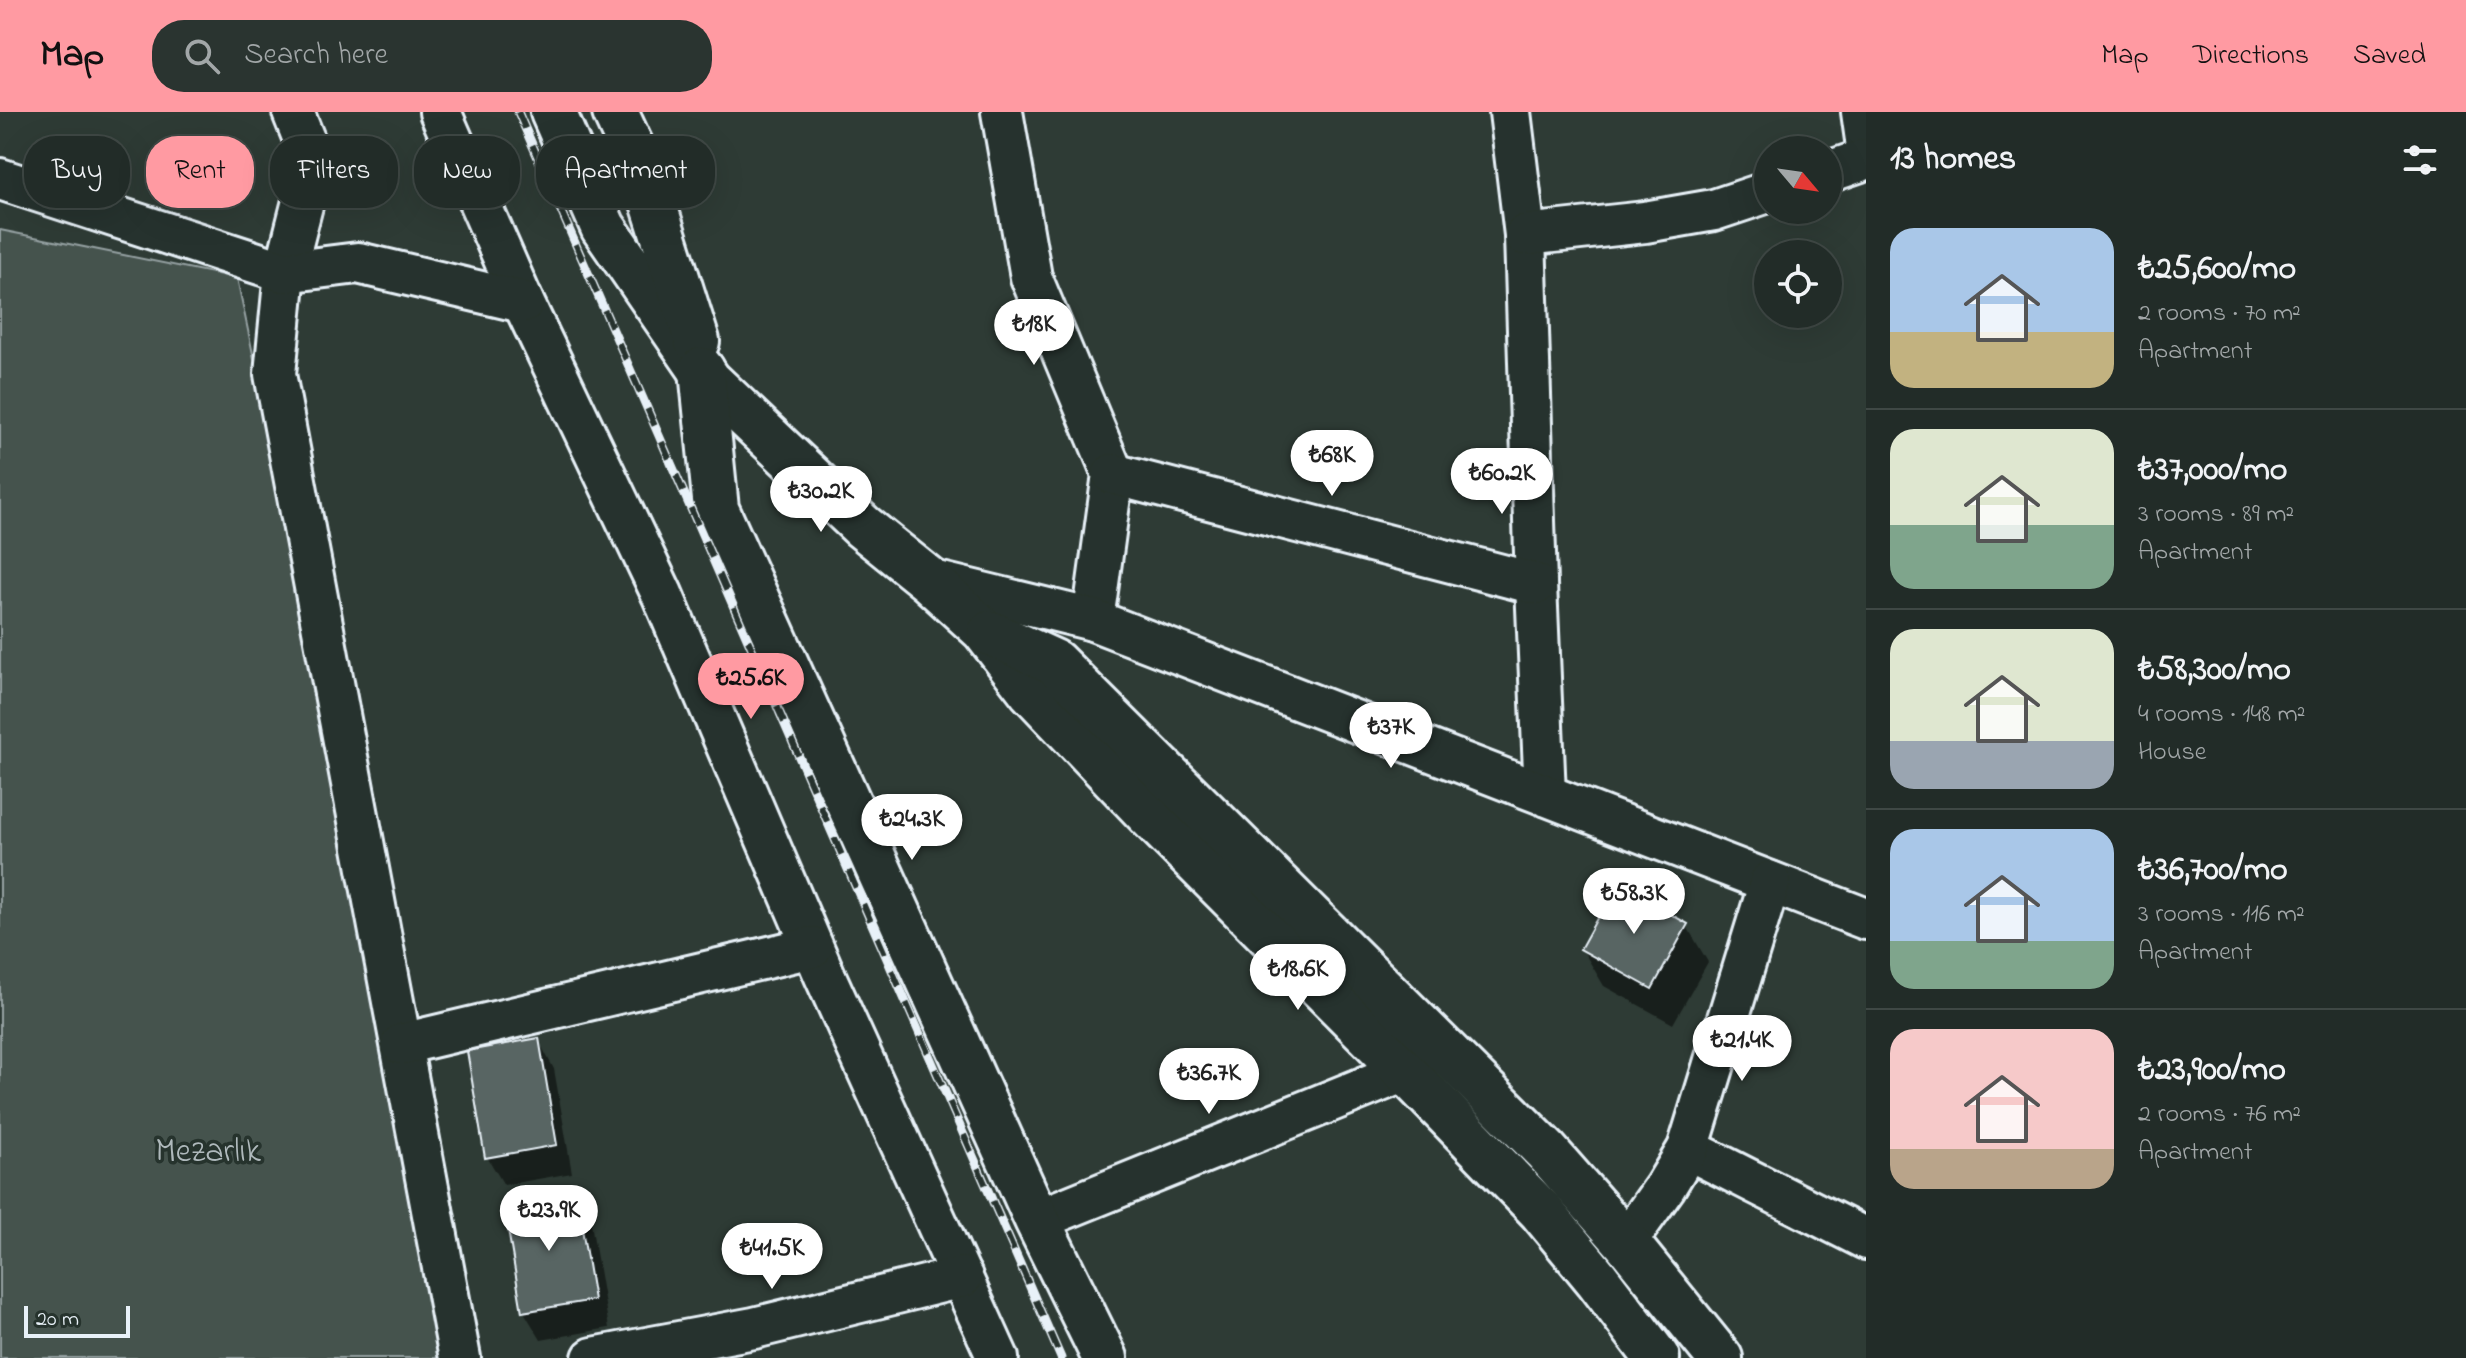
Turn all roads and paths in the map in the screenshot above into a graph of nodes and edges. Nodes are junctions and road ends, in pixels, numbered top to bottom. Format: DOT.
graph roads {
  1 [pos="293,112"];
  2 [pos="440,112"];
  3 [pos="553,112"];
  4 [pos="615,112"];
  5 [pos="1002,112"];
  6 [pos="1510,112"];
  7 [pos="1862,112"];
  8 [pos="1866,140"];
  9 [pos="1866,159"];
  10 [pos="1842,167"];
  11 [pos="0,179"];
  12 [pos="1754,197"];
  13 [pos="1525,235"];
  14 [pos="285,272"];
  15 [pos="523,302"];
  16 [pos="705,376"];
  17 [pos="1113,474"];
  18 [pos="929,580"];
  19 [pos="1536,584"];
  20 [pos="1093,620"];
  21 [pos="984,630"];
  22 [pos="1545,795"];
  23 [pos="1770,882"];
  24 [pos="1866,919"];
  25 [pos="812,947"];
  26 [pos="402,1044"];
  27 [pos="1405,1071"];
  28 [pos="1688,1149"];
  29 [pos="1037,1220"];
  30 [pos="1866,1239"];
  31 [pos="1626,1242"];
  32 [pos="962,1277"];
  33 [pos="460,1358"];
  34 [pos="593,1358"];
  35 [pos="998,1358"];
  36 [pos="1105,1358"];
  37 [pos="1657,1358"];
  38 [pos="1720,1358"];
  1 -- 14 [label="street"];
  2 -- 15 [label="street"];
  3 -- 16 [label="main road"];
  4 -- 16 [label="main road"];
  5 -- 17 [label="street"];
  6 -- 13 [label="street"];
  7 -- 8 [label="street"];
  9 -- 10 [label="street"];
  11 -- 14 [label="street"];
  12 -- 13 [label="street"];
  13 -- 19 [label="street"];
  14 -- 15 [label="street"];
  14 -- 26 [label="street"];
  15 -- 25 [label="street"];
  16 -- 18 [label="main road"];
  16 -- 29 [label="main road"];
  17 -- 19 [label="street"];
  17 -- 20 [label="street"];
  18 -- 20 [label="street"];
  18 -- 21 [label="main road"];
  19 -- 22 [label="street"];
  20 -- 22 [label="street"];
  21 -- 27 [label="main road"];
  21 -- 31 [label="main road"];
  22 -- 23 [label="street"];
  23 -- 24 [label="street"];
  23 -- 28 [label="street"];
  25 -- 26 [label="street"];
  25 -- 32 [label="street"];
  26 -- 33 [label="street"];
  27 -- 29 [label="street"];
  27 -- 37 [label="main road"];
  28 -- 30 [label="street"];
  28 -- 31 [label="street"];
  29 -- 36 [label="main road"];
  31 -- 38 [label="main road"];
  32 -- 34 [label="street"];
  32 -- 35 [label="street"];
}
